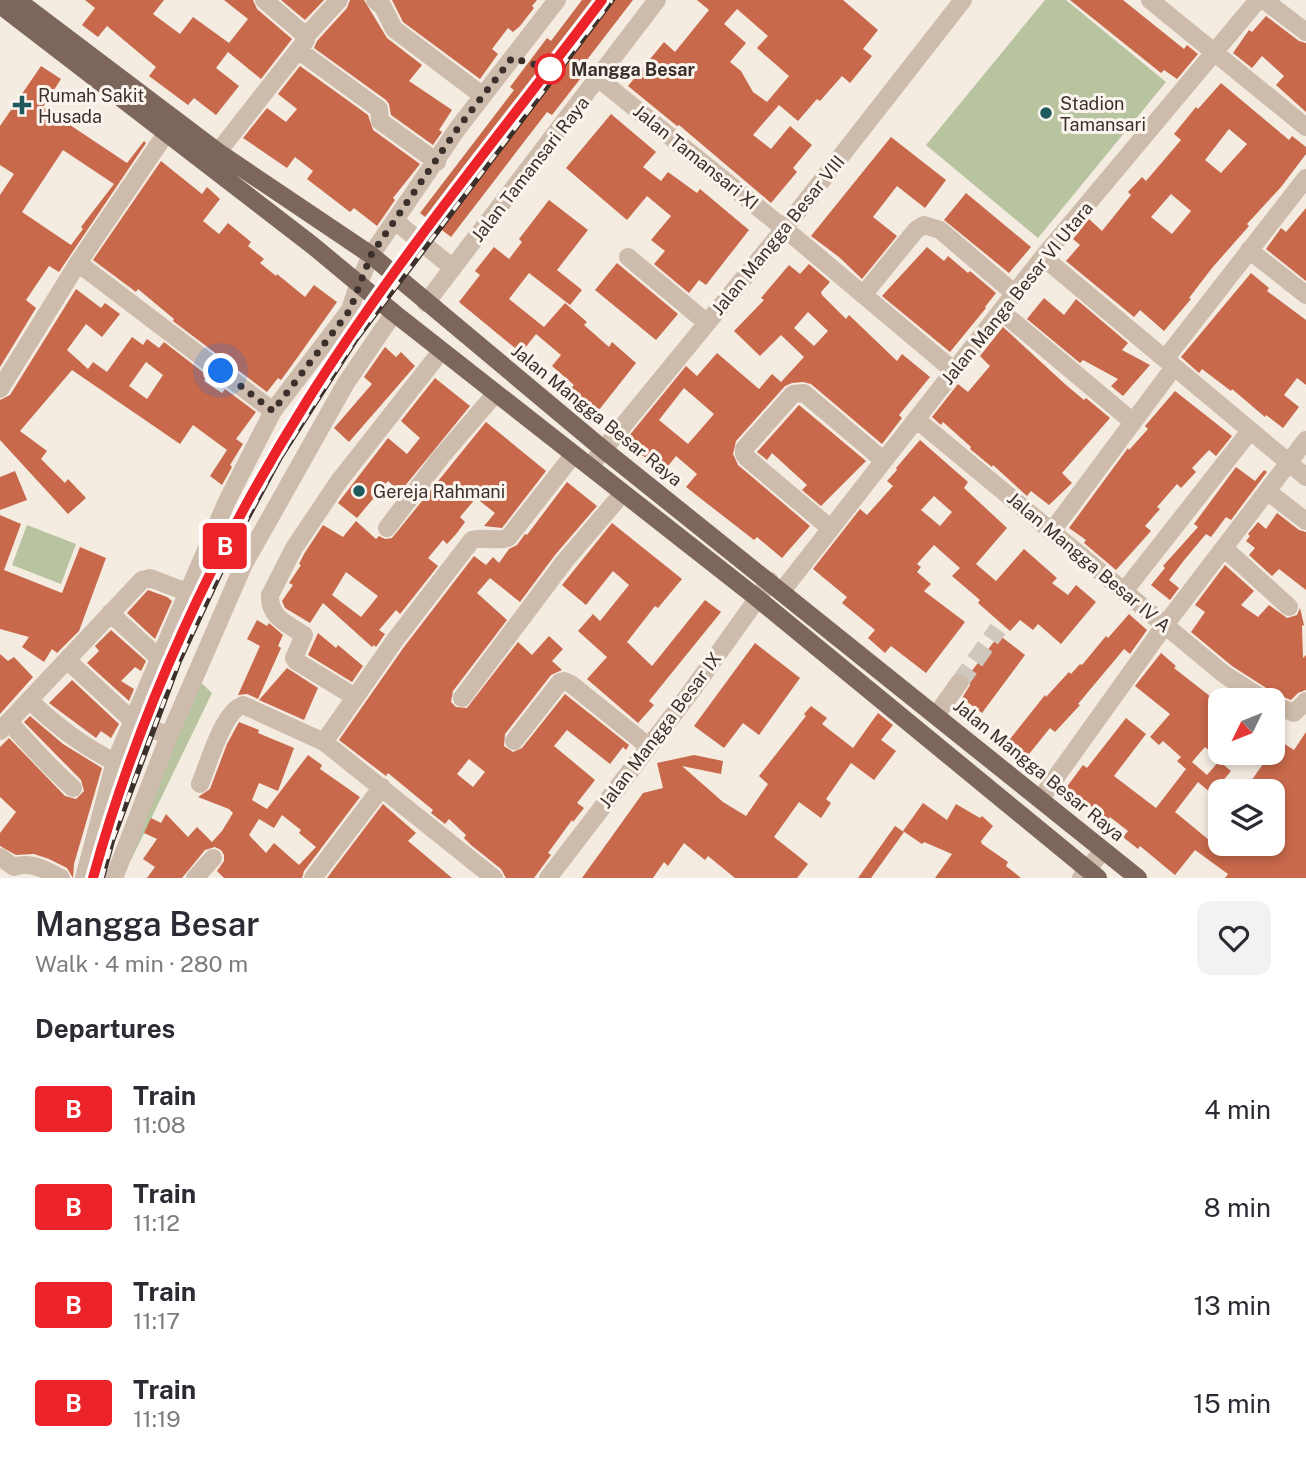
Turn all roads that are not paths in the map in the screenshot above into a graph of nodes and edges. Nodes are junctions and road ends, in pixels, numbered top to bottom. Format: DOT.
graph roads {
  1 [pos="17,0"];
  2 [pos="264,0"];
  3 [pos="339,0"];
  4 [pos="375,0"];
  5 [pos="556,0"];
  6 [pos="657,0"];
  7 [pos="963,0"];
  8 [pos="1150,0"];
  9 [pos="1258,0"];
  10 [pos="1264,0"];
  11 [pos="0,5"];
  12 [pos="1306,32"];
  13 [pos="302,43"];
  14 [pos="1214,53"];
  15 [pos="599,79"];
  16 [pos="483,96"];
  17 [pos="1306,127"];
  18 [pos="167,132"];
  19 [pos="218,152"];
  20 [pos="437,162"];
  21 [pos="1306,178"];
  22 [pos="395,222"];
  23 [pos="784,229"];
  24 [pos="340,233"];
  25 [pos="1249,250"];
  26 [pos="371,255"];
  27 [pos="325,256"];
  28 [pos="628,257"];
  29 [pos="1043,257"];
  30 [pos="78,263"];
  31 [pos="453,268"];
  32 [pos="358,285"];
  33 [pos="1015,294"];
  34 [pos="863,295"];
  35 [pos="1306,295"];
  36 [pos="426,303"];
  37 [pos="1002,312"];
  38 [pos="394,313"];
  39 [pos="707,323"];
  40 [pos="435,359"];
  41 [pos="1169,363"];
  42 [pos="954,371"];
  43 [pos="0,389"];
  44 [pos="496,393"];
  45 [pos="273,411"];
  46 [pos="916,419"];
  47 [pos="1133,422"];
  48 [pos="1250,431"];
  49 [pos="1306,440"];
  50 [pos="604,450"];
  51 [pos="574,454"];
  52 [pos="883,460"];
  53 [pos="1289,463"];
  54 [pos="590,466"];
  55 [pos="1306,477"];
  56 [pos="1268,492"];
  57 [pos="617,501"];
  58 [pos="1306,521"];
  59 [pos="387,528"];
  60 [pos="830,528"];
  61 [pos="1054,528"];
  62 [pos="1224,548"];
  63 [pos="776,586"];
  64 [pos="1125,590"];
  65 [pos="190,593"];
  66 [pos="757,598"];
  67 [pos="1289,607"];
  68 [pos="110,613"];
  69 [pos="1165,625"];
  70 [pos="160,659"];
  71 [pos="67,660"];
  72 [pos="958,684"];
  73 [pos="1246,688"];
  74 [pos="355,697"];
  75 [pos="462,698"];
  76 [pos="29,700"];
  77 [pos="1306,701"];
  78 [pos="1285,709"];
  79 [pos="937,715"];
  80 [pos="133,721"];
  81 [pos="4,724"];
  82 [pos="169,736"];
  83 [pos="514,741"];
  84 [pos="324,742"];
  85 [pos="648,746"];
  86 [pos="115,762"];
  87 [pos="200,784"];
  88 [pos="382,787"];
  89 [pos="73,788"];
  90 [pos="1041,798"];
  91 [pos="1103,849"];
  92 [pos="0,857"];
  93 [pos="213,858"];
  94 [pos="1089,875"];
  95 [pos="61,878"];
  96 [pos="84,878"];
  97 [pos="114,878"];
  98 [pos="195,878"];
  99 [pos="313,878"];
  100 [pos="494,878"];
  101 [pos="548,878"];
  102 [pos="1139,878"];
  1 -- 19 [label="main road, Jalan Mangga Besar Raya"];
  2 -- 13 [label="street"];
  3 -- 13 [label="street"];
  4 -- 16 [label="street"];
  5 -- 16 [label="street"];
  6 -- 15 [label="street, Jalan Tamansari Raya"];
  7 -- 23 [label="street, Jalan Mangga Besar VIII"];
  8 -- 14 [label="street"];
  9 -- 14 [label="street, Jalan Manga Besar VI Utara"];
  10 -- 12 [label="street"];
  11 -- 18 [label="main road"];
  13 -- 19 [label="street"];
  13 -- 20 [label="street"];
  14 -- 17 [label="street"];
  14 -- 29 [label="street, Jalan Manga Besar VI Utara"];
  15 -- 23 [label="street, Jalan Tamansari XI"];
  15 -- 31 [label="street, Jalan Tamansari Raya"];
  16 -- 20 [label="street"];
  18 -- 27 [label="main road"];
  18 -- 30 [label="street"];
  19 -- 24 [label="main road, Jalan Mangga Besar Raya"];
  20 -- 22 [label="street"];
  21 -- 25 [label="street"];
  22 -- 26 [label="street"];
  22 -- 31 [label="street"];
  23 -- 34 [label="street, Jalan Tamansari XI"];
  23 -- 39 [label="street, Jalan Mangga Besar VIII"];
  24 -- 26 [label="main road, Jalan Mangga Besar Raya"];
  24 -- 27 [label="main road"];
  25 -- 35 [label="street"];
  25 -- 41 [label="street"];
  26 -- 32 [label="street"];
  26 -- 36 [label="main road, Jalan Mangga Besar Raya"];
  27 -- 32 [label="main road"];
  28 -- 39 [label="street"];
  29 -- 33 [label="street, Jalan Manga Besar VI Utara"];
  29 -- 41 [label="street"];
  30 -- 43 [label="street"];
  30 -- 45 [label="street"];
  31 -- 36 [label="street, Jalan Tamansari Raya"];
  32 -- 38 [label="main road"];
  32 -- 45 [label="street"];
  33 -- 34 [label="street"];
  33 -- 37 [label="street, Jalan Manga Besar VI Utara"];
  34 -- 42 [label="street, Jalan Tamansari XI"];
  36 -- 50 [label="main road, Jalan Mangga Besar Raya"];
  37 -- 42 [label="street, Jalan Manga Besar VI Utara"];
  37 -- 47 [label="street"];
  38 -- 44 [label="main road"];
  38 -- 82 [label="street"];
  39 -- 50 [label="street, Jalan Mangga Besar VIII"];
  40 -- 74 [label="street"];
  41 -- 47 [label="street"];
  41 -- 48 [label="street"];
  42 -- 46 [label="street, Jalan Manga Besar VI Utara"];
  44 -- 51 [label="main road"];
  44 -- 59 [label="street"];
  45 -- 65 [label="street"];
  46 -- 52 [label="street, Jalan Manga Besar VI Utara"];
  46 -- 61 [label="street, Jalan Mangga Besar IV A"];
  47 -- 61 [label="street"];
  48 -- 53 [label="street"];
  48 -- 64 [label="street"];
  49 -- 53 [label="street"];
  50 -- 54 [label="street, Jalan Mangga Besar VIII"];
  50 -- 63 [label="main road, Jalan Mangga Besar Raya"];
  51 -- 54 [label="main road"];
  51 -- 74 [label="street"];
  52 -- 60 [label="street, Jalan Manga Besar VI Utara"];
  52 -- 60 [label="street"];
  53 -- 55 [label="street"];
  53 -- 56 [label="street"];
  54 -- 66 [label="main road"];
  56 -- 58 [label="street"];
  56 -- 62 [label="street"];
  57 -- 75 [label="street"];
  60 -- 63 [label="street, Jalan Manga Besar VI Utara"];
  61 -- 64 [label="street, Jalan Mangga Besar IV A"];
  62 -- 67 [label="street"];
  62 -- 69 [label="street"];
  63 -- 66 [label="street, Jalan Mangga Besar IX"];
  63 -- 79 [label="main road, Jalan Mangga Besar Raya"];
  64 -- 69 [label="street, Jalan Mangga Besar IV A"];
  65 -- 68 [label="street"];
  65 -- 70 [label="street"];
  66 -- 85 [label="street, Jalan Mangga Besar IX"];
  66 -- 94 [label="main road"];
  68 -- 70 [label="street"];
  68 -- 71 [label="street"];
  69 -- 73 [label="street, Jalan Mangga Besar IV A"];
  69 -- 90 [label="street"];
  70 -- 80 [label="street"];
  71 -- 76 [label="street"];
  71 -- 80 [label="street"];
  72 -- 79 [label="street"];
  74 -- 84 [label="street"];
  76 -- 81 [label="street"];
  76 -- 86 [label="street"];
  77 -- 78 [label="street"];
  79 -- 90 [label="main road, Jalan Mangga Besar Raya"];
  80 -- 82 [label="street"];
  80 -- 86 [label="street"];
  81 -- 89 [label="street"];
  82 -- 97 [label="street"];
  83 -- 85 [label="street"];
  84 -- 87 [label="street"];
  84 -- 88 [label="street"];
  85 -- 101 [label="street, Jalan Mangga Besar IX"];
  86 -- 96 [label="street"];
  88 -- 99 [label="street"];
  88 -- 100 [label="street"];
  90 -- 91 [label="main road, Jalan Mangga Besar Raya"];
  91 -- 94 [label="street"];
  91 -- 102 [label="main road, Jalan Mangga Besar Raya"];
  92 -- 95 [label="street"];
  93 -- 98 [label="street"];
}
